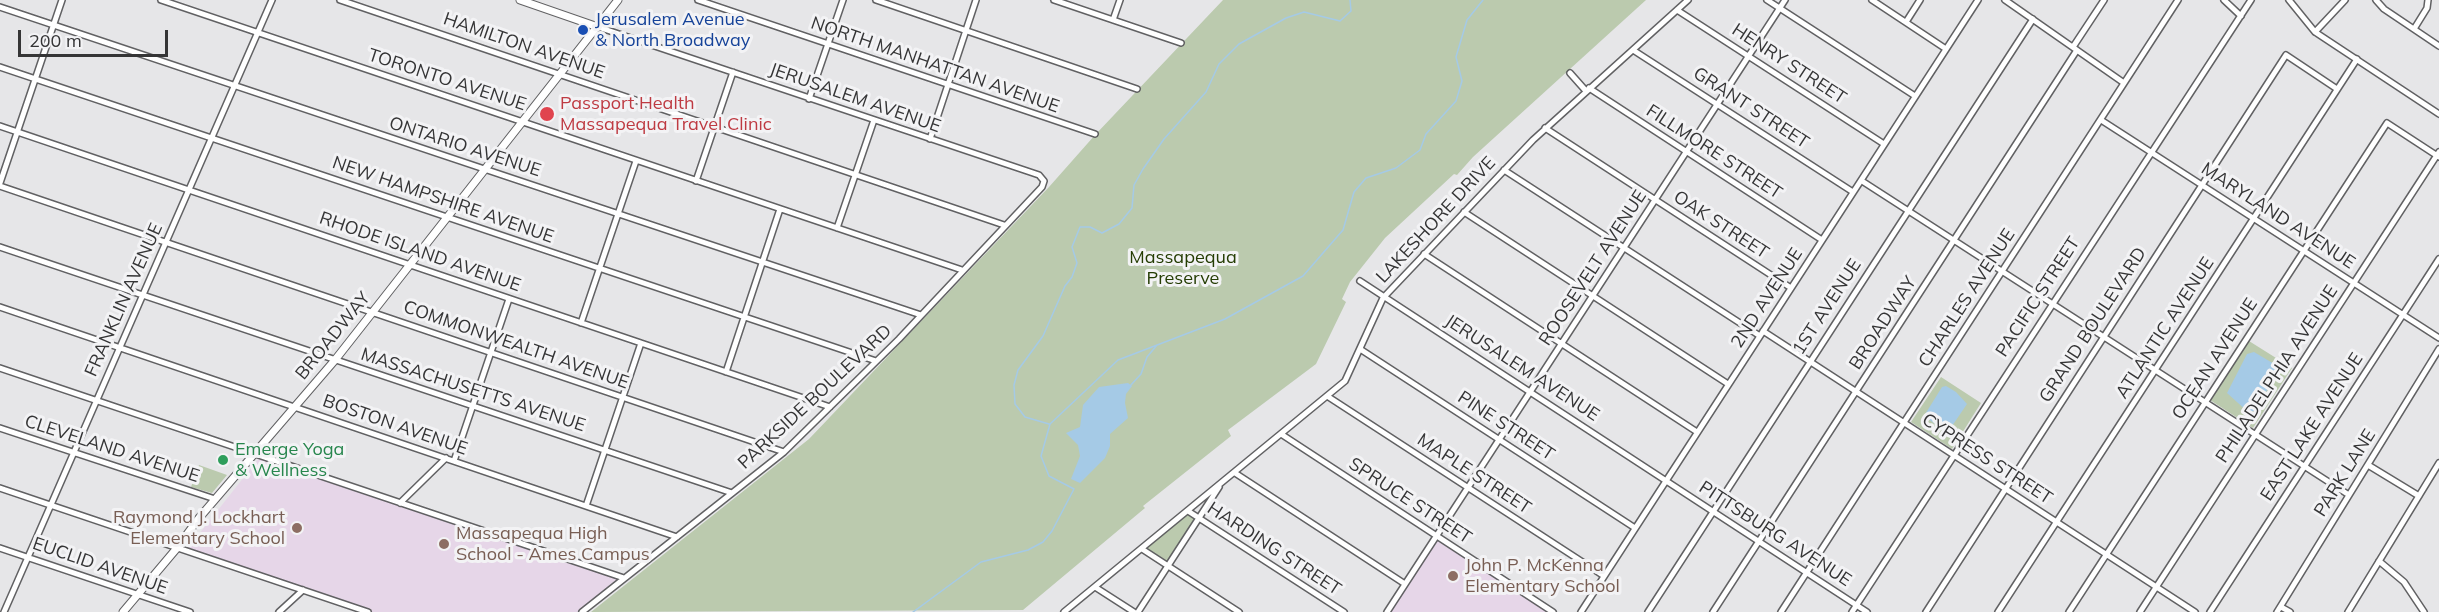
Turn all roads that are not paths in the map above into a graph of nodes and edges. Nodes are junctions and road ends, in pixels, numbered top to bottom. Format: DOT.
graph roads {
  1 [pos="62,0"];
  2 [pos="161,0"];
  3 [pos="272,0"];
  4 [pos="340,0"];
  5 [pos="520,0"];
  6 [pos="618,0"];
  7 [pos="698,0"];
  8 [pos="843,0"];
  9 [pos="876,0"];
  10 [pos="976,0"];
  11 [pos="1054,0"];
  12 [pos="1120,0"];
  13 [pos="1688,0"];
  14 [pos="1767,0"];
  15 [pos="1785,0"];
  16 [pos="1872,0"];
  17 [pos="1920,0"];
  18 [pos="1978,0"];
  19 [pos="2005,0"];
  20 [pos="2104,0"];
  21 [pos="2178,0"];
  22 [pos="2224,0"];
  23 [pos="2251,0"];
  24 [pos="2289,0"];
  25 [pos="2345,0"];
  26 [pos="2376,0"];
  27 [pos="2428,0"];
  28 [pos="0,7"];
  29 [pos="1780,8"];
  30 [pos="1677,10"];
  31 [pos="2241,16"];
  32 [pos="2032,19"];
  33 [pos="1113,20"];
  34 [pos="1906,22"];
  35 [pos="53,25"];
  36 [pos="598,27"];
  37 [pos="2414,29"];
  38 [pos="966,31"];
  39 [pos="2315,32"];
  40 [pos="258,33"];
  41 [pos="1181,43"];
  42 [pos="828,44"];
  43 [pos="2439,46"];
  44 [pos="1946,49"];
  45 [pos="2075,49"];
  46 [pos="1633,50"];
  47 [pos="1748,56"];
  48 [pos="2357,59"];
  49 [pos="0,67"];
  50 [pos="733,72"];
  51 [pos="1570,73"];
  52 [pos="560,74"];
  53 [pos="35,79"];
  54 [pos="2124,83"];
  55 [pos="948,85"];
  56 [pos="235,86"];
  57 [pos="1137,89"];
  58 [pos="1588,90"];
  59 [pos="2337,90"];
  60 [pos="1915,96"];
  61 [pos="809,99"];
  62 [pos="1717,104"];
  63 [pos="2439,114"];
  64 [pos="523,120"];
  65 [pos="874,120"];
  66 [pos="2101,120"];
  67 [pos="0,126"];
  68 [pos="714,127"];
  69 [pos="1545,128"];
  70 [pos="17,132"];
  71 [pos="1095,134"];
  72 [pos="212,138"];
  73 [pos="930,139"];
  74 [pos="1884,144"];
  75 [pos="1686,152"];
  76 [pos="2151,152"];
  77 [pos="2438,154"];
  78 [pos="636,160"];
  79 [pos="485,169"];
  80 [pos="1504,170"];
  81 [pos="856,174"];
  82 [pos="1043,179"];
  83 [pos="1862,180"];
  84 [pos="696,181"];
  85 [pos="0,184"];
  86 [pos="2202,185"];
  87 [pos="189,190"];
  88 [pos="1853,192"];
  89 [pos="1655,200"];
  90 [pos="780,209"];
  91 [pos="1908,210"];
  92 [pos="1464,212"];
  93 [pos="618,214"];
  94 [pos="447,217"];
  95 [pos="2253,218"];
  96 [pos="1004,225"];
  97 [pos="837,228"];
  98 [pos="1822,240"];
  99 [pos="1954,240"];
  100 [pos="166,242"];
  101 [pos="0,247"];
  102 [pos="1624,248"];
  103 [pos="2304,250"];
  104 [pos="1424,254"];
  105 [pos="2439,259"];
  106 [pos="763,262"];
  107 [pos="409,265"];
  108 [pos="599,268"];
  109 [pos="962,270"];
  110 [pos="2002,271"];
  111 [pos="1360,280"];
  112 [pos="2354,283"];
  113 [pos="1791,288"];
  114 [pos="143,295"];
  115 [pos="1385,296"];
  116 [pos="1592,296"];
  117 [pos="509,298"];
  118 [pos="2052,304"];
  119 [pos="0,308"];
  120 [pos="373,312"];
  121 [pos="921,315"];
  122 [pos="2403,315"];
  123 [pos="744,317"];
  124 [pos="581,323"];
  125 [pos="1761,334"];
  126 [pos="2103,337"];
  127 [pos="2439,338"];
  128 [pos="641,343"];
  129 [pos="1561,344"];
  130 [pos="120,348"];
  131 [pos="1360,349"];
  132 [pos="2439,349"];
  133 [pos="491,352"];
  134 [pos="335,360"];
  135 [pos="876,361"];
  136 [pos="1810,362"];
  137 [pos="0,368"];
  138 [pos="2155,370"];
  139 [pos="726,372"];
  140 [pos="1728,384"];
  141 [pos="1530,392"];
  142 [pos="1856,392"];
  143 [pos="1327,396"];
  144 [pos="623,397"];
  145 [pos="97,400"];
  146 [pos="2205,403"];
  147 [pos="295,407"];
  148 [pos="472,407"];
  149 [pos="830,407"];
  150 [pos="1904,423"];
  151 [pos="0,428"];
  152 [pos="1697,432"];
  153 [pos="1281,434"];
  154 [pos="2254,435"];
  155 [pos="1499,440"];
  156 [pos="605,450"];
  157 [pos="784,452"];
  158 [pos="74,453"];
  159 [pos="255,454"];
  160 [pos="1954,455"];
  161 [pos="446,458"];
  162 [pos="454,461"];
  163 [pos="2439,463"];
  164 [pos="2368,465"];
  165 [pos="2304,467"];
  166 [pos="1235,473"];
  167 [pos="1666,480"];
  168 [pos="1221,483"];
  169 [pos="0,488"];
  170 [pos="1468,488"];
  171 [pos="2006,489"];
  172 [pos="732,493"];
  173 [pos="2349,495"];
  174 [pos="2419,496"];
  175 [pos="215,499"];
  176 [pos="400,503"];
  177 [pos="51,505"];
  178 [pos="586,506"];
  179 [pos="1188,511"];
  180 [pos="1713,511"];
  181 [pos="1199,518"];
  182 [pos="2056,522"];
  183 [pos="1635,528"];
  184 [pos="1436,536"];
  185 [pos="677,537"];
  186 [pos="1759,541"];
  187 [pos="0,548"];
  188 [pos="177,548"];
  189 [pos="1142,549"];
  190 [pos="2106,555"];
  191 [pos="28,558"];
  192 [pos="2379,561"];
  193 [pos="1168,566"];
  194 [pos="1807,573"];
  195 [pos="1604,576"];
  196 [pos="624,578"];
  197 [pos="1405,584"];
  198 [pos="1095,586"];
  199 [pos="2156,587"];
  200 [pos="303,590"];
  201 [pos="137,594"];
  202 [pos="1857,605"];
  203 [pos="2279,609"];
  204 [pos="4,611"];
  205 [pos="123,612"];
  206 [pos="190,612"];
  207 [pos="279,612"];
  208 [pos="368,612"];
  209 [pos="582,612"];
  210 [pos="1064,612"];
  211 [pos="1136,612"];
  212 [pos="1239,612"];
  213 [pos="1344,612"];
  214 [pos="1387,612"];
  215 [pos="1553,612"];
  216 [pos="1581,612"];
  217 [pos="1647,612"];
  218 [pos="1713,612"];
  219 [pos="1781,612"];
  220 [pos="1852,612"];
  221 [pos="1867,612"];
  222 [pos="1926,612"];
  223 [pos="1998,612"];
  224 [pos="2069,612"];
  225 [pos="2140,612"];
  226 [pos="2195,612"];
  227 [pos="2211,612"];
  228 [pos="2290,612"];
  229 [pos="2348,612"];
  230 [pos="2424,612"];
  1 -- 35 [label="street"];
  2 -- 40 [label="street, TORONTO AVENUE"];
  3 -- 40 [label="street, FRANKLIN AVENUE"];
  4 -- 52 [label="street, HAMILTON AVENUE"];
  5 -- 36 [label="main road, JERUSALEM AVENUE"];
  6 -- 36 [label="main road, BROADWAY"];
  7 -- 42 [label="street, NORTH MANHATTAN AVENUE"];
  8 -- 42 [label="street"];
  9 -- 38 [label="street"];
  10 -- 38 [label="street"];
  11 -- 33 [label="street"];
  12 -- 33 [label="street"];
  13 -- 30 [label="street, LAKESHORE DRIVE"];
  14 -- 29 [label="street"];
  15 -- 29 [label="street, ROOSEVELT AVENUE"];
  16 -- 34 [label="street"];
  17 -- 34 [label="street"];
  18 -- 44 [label="street, 2ND AVENUE"];
  19 -- 32 [label="street"];
  20 -- 45 [label="street, BROADWAY"];
  21 -- 54 [label="street, CHARLES AVENUE"];
  22 -- 31 [label="street"];
  23 -- 31 [label="street, PACIFIC STREET"];
  24 -- 39 [label="street"];
  25 -- 39 [label="street"];
  26 -- 37 [label="street"];
  27 -- 37 [label="street"];
  28 -- 35 [label="street, ONTARIO AVENUE"];
  29 -- 47 [label="street, ROOSEVELT AVENUE"];
  29 -- 60 [label="street"];
  30 -- 46 [label="street, LAKESHORE DRIVE"];
  30 -- 47 [label="street, HENRY STREET"];
  31 -- 76 [label="street, PACIFIC STREET"];
  32 -- 45 [label="street"];
  32 -- 91 [label="street, 1ST AVENUE"];
  33 -- 41 [label="street"];
  34 -- 44 [label="street"];
  35 -- 53 [label="street"];
  35 -- 56 [label="street, ONTARIO AVENUE"];
  36 -- 50 [label="street, JERUSALEM AVENUE"];
  36 -- 52 [label="main road, BROADWAY"];
  37 -- 43 [label="street"];
  38 -- 55 [label="street"];
  38 -- 57 [label="street"];
  39 -- 48 [label="street"];
  40 -- 56 [label="street, FRANKLIN AVENUE"];
  40 -- 64 [label="street, TORONTO AVENUE"];
  42 -- 55 [label="street, NORTH MANHATTAN AVENUE"];
  42 -- 61 [label="street"];
  44 -- 60 [label="street, 2ND AVENUE"];
  45 -- 54 [label="street"];
  45 -- 99 [label="street, BROADWAY"];
  46 -- 58 [label="street, LAKESHORE DRIVE"];
  46 -- 62 [label="street, GRANT STREET"];
  47 -- 62 [label="street, ROOSEVELT AVENUE"];
  47 -- 74 [label="street, HENRY STREET"];
  48 -- 59 [label="street, ATLANTIC AVENUE"];
  48 -- 63 [label="street"];
  49 -- 53 [label="street, NEW HAMPSHIRE AVENUE"];
  50 -- 61 [label="street, JERUSALEM AVENUE"];
  50 -- 68 [label="street"];
  51 -- 58 [label="street, FILLMORE STREET"];
  52 -- 64 [label="main road, BROADWAY"];
  52 -- 68 [label="street, HAMILTON AVENUE"];
  53 -- 70 [label="street"];
  53 -- 72 [label="street, NEW HAMPSHIRE AVENUE"];
  54 -- 66 [label="street, CHARLES AVENUE"];
  55 -- 71 [label="street, NORTH MANHATTAN AVENUE"];
  55 -- 73 [label="street"];
  56 -- 72 [label="street, FRANKLIN AVENUE"];
  56 -- 79 [label="street, ONTARIO AVENUE"];
  58 -- 69 [label="street, LAKESHORE DRIVE"];
  58 -- 75 [label="street, FILLMORE STREET"];
  59 -- 86 [label="street, GRAND BOULEVARD"];
  59 -- 95 [label="street, ATLANTIC AVENUE"];
  60 -- 74 [label="street, 2ND AVENUE"];
  61 -- 65 [label="street, JERUSALEM AVENUE"];
  62 -- 75 [label="street, ROOSEVELT AVENUE"];
  62 -- 88 [label="street, GRANT STREET"];
  64 -- 78 [label="street, TORONTO AVENUE"];
  64 -- 79 [label="main road, BROADWAY"];
  65 -- 73 [label="street, JERUSALEM AVENUE"];
  65 -- 81 [label="street"];
  66 -- 76 [label="street, MARYLAND AVENUE"];
  66 -- 110 [label="street, CHARLES AVENUE"];
  67 -- 70 [label="street, RHODE ISLAND AVENUE"];
  68 -- 81 [label="street, HAMILTON AVENUE"];
  68 -- 84 [label="street"];
  69 -- 80 [label="street, LAKESHORE DRIVE"];
  69 -- 89 [label="street, OAK STREET"];
  70 -- 85 [label="street"];
  70 -- 87 [label="street, RHODE ISLAND AVENUE"];
  72 -- 87 [label="street, FRANKLIN AVENUE"];
  72 -- 94 [label="street, NEW HAMPSHIRE AVENUE"];
  73 -- 82 [label="street, JERUSALEM AVENUE"];
  74 -- 83 [label="street, 2ND AVENUE"];
  75 -- 89 [label="street, ROOSEVELT AVENUE"];
  75 -- 98 [label="street, FILLMORE STREET"];
  76 -- 86 [label="street, MARYLAND AVENUE"];
  76 -- 118 [label="street, PACIFIC STREET"];
  77 -- 103 [label="street, OCEAN AVENUE"];
  77 -- 112 [label="street, PHILADELPHIA AVENUE"];
  78 -- 84 [label="street, TORONTO AVENUE"];
  78 -- 93 [label="street"];
  79 -- 93 [label="street, ONTARIO AVENUE"];
  79 -- 94 [label="main road, BROADWAY"];
  80 -- 92 [label="street, LAKESHORE DRIVE"];
  80 -- 102 [label="street, CYPRESS STREET"];
  81 -- 96 [label="street, HAMILTON AVENUE"];
  81 -- 97 [label="street"];
  82 -- 96 [label="street, PARKSIDE BOULEVARD"];
  83 -- 88 [label="street, 2ND AVENUE"];
  83 -- 91 [label="street"];
  84 -- 90 [label="street, TORONTO AVENUE"];
  85 -- 100 [label="street, COMMONWEALTH AVENUE"];
  86 -- 95 [label="street, MARYLAND AVENUE"];
  86 -- 126 [label="street, GRAND BOULEVARD"];
  87 -- 100 [label="street, FRANKLIN AVENUE"];
  87 -- 107 [label="street, RHODE ISLAND AVENUE"];
  88 -- 98 [label="street, 2ND AVENUE"];
  89 -- 102 [label="street, ROOSEVELT AVENUE"];
  89 -- 113 [label="street, OAK STREET"];
  90 -- 97 [label="street, TORONTO AVENUE"];
  90 -- 106 [label="street"];
  91 -- 99 [label="street"];
  91 -- 136 [label="street, 1ST AVENUE"];
  92 -- 104 [label="street, LAKESHORE DRIVE"];
  92 -- 116 [label="street"];
  93 -- 106 [label="street, ONTARIO AVENUE"];
  93 -- 108 [label="street"];
  94 -- 107 [label="main road, BROADWAY"];
  94 -- 108 [label="street, NEW HAMPSHIRE AVENUE"];
  95 -- 103 [label="street, MARYLAND AVENUE"];
  95 -- 138 [label="street, ATLANTIC AVENUE"];
  96 -- 109 [label="street, PARKSIDE BOULEVARD"];
  97 -- 109 [label="street, TORONTO AVENUE"];
  98 -- 113 [label="street, 2ND AVENUE"];
  99 -- 110 [label="street"];
  99 -- 142 [label="street, BROADWAY"];
  100 -- 114 [label="street, FRANKLIN AVENUE"];
  100 -- 120 [label="street, COMMONWEALTH AVENUE"];
  101 -- 114 [label="street, MASSACHUSETTS AVENUE"];
  102 -- 116 [label="street, ROOSEVELT AVENUE"];
  102 -- 125 [label="street, CYPRESS STREET"];
  103 -- 112 [label="street, MARYLAND AVENUE"];
  103 -- 146 [label="street, OCEAN AVENUE"];
  104 -- 115 [label="street, LAKESHORE DRIVE"];
  104 -- 129 [label="street"];
  105 -- 122 [label="street, EAST LAKE AVENUE"];
  106 -- 121 [label="street, ONTARIO AVENUE"];
  106 -- 123 [label="street"];
  107 -- 117 [label="street, RHODE ISLAND AVENUE"];
  107 -- 120 [label="main road, BROADWAY"];
  108 -- 123 [label="street, NEW HAMPSHIRE AVENUE"];
  108 -- 124 [label="street"];
  109 -- 121 [label="street, PARKSIDE BOULEVARD"];
  110 -- 118 [label="street"];
  110 -- 150 [label="street, CHARLES AVENUE"];
  111 -- 115 [label="street, JERUSALEM AVENUE"];
  112 -- 122 [label="street, MARYLAND AVENUE"];
  112 -- 154 [label="street, PHILADELPHIA AVENUE"];
  113 -- 125 [label="street, 2ND AVENUE"];
  114 -- 130 [label="street, FRANKLIN AVENUE"];
  114 -- 134 [label="street, MASSACHUSETTS AVENUE"];
  115 -- 131 [label="street, LAKESHORE DRIVE"];
  115 -- 141 [label="street, JERUSALEM AVENUE"];
  116 -- 129 [label="street, ROOSEVELT AVENUE"];
  116 -- 140 [label="street"];
  117 -- 124 [label="street, RHODE ISLAND AVENUE"];
  117 -- 133 [label="street"];
  118 -- 126 [label="street"];
  118 -- 160 [label="street, PACIFIC STREET"];
  119 -- 130 [label="street, BOSTON AVENUE"];
  120 -- 133 [label="street, COMMONWEALTH AVENUE"];
  120 -- 134 [label="main road, BROADWAY"];
  121 -- 135 [label="street, PARKSIDE BOULEVARD"];
  122 -- 127 [label="street, MARYLAND AVENUE"];
  122 -- 165 [label="street, EAST LAKE AVENUE"];
  123 -- 135 [label="street, NEW HAMPSHIRE AVENUE"];
  123 -- 139 [label="street"];
  124 -- 128 [label="street, RHODE ISLAND AVENUE"];
  125 -- 136 [label="street, CYPRESS STREET"];
  125 -- 140 [label="street, 2ND AVENUE"];
  126 -- 138 [label="street"];
  126 -- 171 [label="street, GRAND BOULEVARD"];
  128 -- 139 [label="street, RHODE ISLAND AVENUE"];
  128 -- 144 [label="street"];
  129 -- 141 [label="street, ROOSEVELT AVENUE"];
  129 -- 152 [label="street"];
  130 -- 145 [label="street, FRANKLIN AVENUE"];
  130 -- 147 [label="street, BOSTON AVENUE"];
  131 -- 143 [label="street, LAKESHORE DRIVE"];
  131 -- 155 [label="street, PINE STREET"];
  132 -- 164 [label="street, PARK LANE"];
  133 -- 144 [label="street, COMMONWEALTH AVENUE"];
  133 -- 148 [label="street"];
  134 -- 147 [label="main road, BROADWAY"];
  134 -- 148 [label="street, MASSACHUSETTS AVENUE"];
  135 -- 149 [label="street, PARKSIDE BOULEVARD"];
  136 -- 142 [label="street, CYPRESS STREET"];
  136 -- 180 [label="street, 1ST AVENUE"];
  137 -- 145 [label="street"];
  138 -- 146 [label="street"];
  138 -- 182 [label="street, ATLANTIC AVENUE"];
  139 -- 149 [label="street, RHODE ISLAND AVENUE"];
  140 -- 152 [label="street, 2ND AVENUE"];
  141 -- 155 [label="street, ROOSEVELT AVENUE"];
  141 -- 167 [label="street, JERUSALEM AVENUE"];
  142 -- 150 [label="street, CYPRESS STREET"];
  142 -- 186 [label="street, BROADWAY"];
  143 -- 153 [label="street, LAKESHORE DRIVE"];
  143 -- 170 [label="street, MAPLE STREET"];
  144 -- 156 [label="street"];
  144 -- 157 [label="street, COMMONWEALTH AVENUE"];
  145 -- 158 [label="street, FRANKLIN AVENUE"];
  145 -- 159 [label="street"];
  146 -- 154 [label="street"];
  146 -- 190 [label="street, OCEAN AVENUE"];
  147 -- 159 [label="main road, BROADWAY"];
  147 -- 161 [label="street, BOSTON AVENUE"];
  148 -- 156 [label="street, MASSACHUSETTS AVENUE"];
  148 -- 162 [label="street"];
  149 -- 157 [label="street, PARKSIDE BOULEVARD"];
  150 -- 160 [label="street, CYPRESS STREET"];
  150 -- 194 [label="street, CHARLES AVENUE"];
  151 -- 158 [label="street, CLEVELAND AVENUE"];
  152 -- 167 [label="street, 2ND AVENUE"];
  153 -- 166 [label="street, LAKESHORE DRIVE"];
  153 -- 184 [label="street, SPRUCE STREET"];
  154 -- 165 [label="street"];
  154 -- 199 [label="street, PHILADELPHIA AVENUE"];
  155 -- 170 [label="street, ROOSEVELT AVENUE"];
  155 -- 183 [label="street, PINE STREET"];
  156 -- 172 [label="street, MASSACHUSETTS AVENUE"];
  156 -- 178 [label="street"];
  157 -- 172 [label="street, PARKSIDE BOULEVARD"];
  158 -- 175 [label="street, CLEVELAND AVENUE"];
  158 -- 177 [label="street, FRANKLIN AVENUE"];
  159 -- 175 [label="main road, BROADWAY"];
  159 -- 176 [label="street"];
  160 -- 171 [label="street, CYPRESS STREET"];
  160 -- 202 [label="street, PACIFIC STREET"];
  161 -- 162 [label="street, BOSTON AVENUE"];
  161 -- 176 [label="street"];
  162 -- 178 [label="street, BOSTON AVENUE"];
  163 -- 174 [label="street"];
  164 -- 173 [label="street, PARK LANE"];
  164 -- 174 [label="street"];
  165 -- 173 [label="street"];
  165 -- 227 [label="street, EAST LAKE AVENUE"];
  166 -- 168 [label="street, LAKESHORE DRIVE"];
  166 -- 197 [label="street"];
  167 -- 180 [label="street, PITTSBURG AVENUE"];
  167 -- 183 [label="street, 2ND AVENUE"];
  168 -- 179 [label="street, LAKESHORE DRIVE"];
  168 -- 181 [label="street"];
  169 -- 177 [label="street"];
  170 -- 184 [label="street, ROOSEVELT AVENUE"];
  170 -- 195 [label="street, MAPLE STREET"];
  171 -- 182 [label="street, CYPRESS STREET"];
  171 -- 222 [label="street, GRAND BOULEVARD"];
  172 -- 185 [label="street, PARKSIDE BOULEVARD"];
  173 -- 203 [label="street, PARK LANE"];
  174 -- 192 [label="street"];
  175 -- 188 [label="main road, BROADWAY"];
  176 -- 196 [label="street"];
  177 -- 188 [label="street"];
  177 -- 191 [label="street, FRANKLIN AVENUE"];
  178 -- 185 [label="street, BOSTON AVENUE"];
  179 -- 181 [label="street, HARDING STREET"];
  179 -- 189 [label="street, LAKESHORE DRIVE"];
  180 -- 186 [label="street, PITTSBURG AVENUE"];
  180 -- 217 [label="street, 1ST AVENUE"];
  181 -- 193 [label="street"];
  181 -- 213 [label="street, HARDING STREET"];
  182 -- 190 [label="street, CYPRESS STREET"];
  182 -- 223 [label="street, ATLANTIC AVENUE"];
  183 -- 195 [label="street, 2ND AVENUE"];
  184 -- 197 [label="street, ROOSEVELT AVENUE"];
  184 -- 215 [label="street, SPRUCE STREET"];
  185 -- 196 [label="street, PARKSIDE BOULEVARD"];
  186 -- 194 [label="street, PITTSBURG AVENUE"];
  186 -- 218 [label="street, BROADWAY"];
  187 -- 191 [label="street, EUCLID AVENUE"];
  188 -- 200 [label="street"];
  188 -- 201 [label="main road, BROADWAY"];
  189 -- 193 [label="street"];
  189 -- 198 [label="street, LAKESHORE DRIVE"];
  190 -- 199 [label="street, CYPRESS STREET"];
  190 -- 224 [label="street, OCEAN AVENUE"];
  191 -- 201 [label="street, EUCLID AVENUE"];
  191 -- 204 [label="street, FRANKLIN AVENUE"];
  192 -- 229 [label="street"];
  192 -- 230 [label="street"];
  193 -- 211 [label="street"];
  193 -- 212 [label="street"];
  194 -- 202 [label="street, PITTSBURG AVENUE"];
  194 -- 219 [label="street, CHARLES AVENUE"];
  195 -- 216 [label="street, 2ND AVENUE"];
  196 -- 209 [label="street, PARKSIDE BOULEVARD"];
  197 -- 214 [label="street, ROOSEVELT AVENUE"];
  198 -- 210 [label="street, LAKESHORE DRIVE"];
  198 -- 211 [label="street"];
  199 -- 225 [label="street, PHILADELPHIA AVENUE"];
  199 -- 226 [label="street, CYPRESS STREET"];
  200 -- 207 [label="street"];
  200 -- 208 [label="street"];
  201 -- 205 [label="main road, BROADWAY"];
  201 -- 206 [label="street, EUCLID AVENUE"];
  202 -- 220 [label="street, PACIFIC STREET"];
  202 -- 221 [label="street, PITTSBURG AVENUE"];
  203 -- 228 [label="street"];
}
